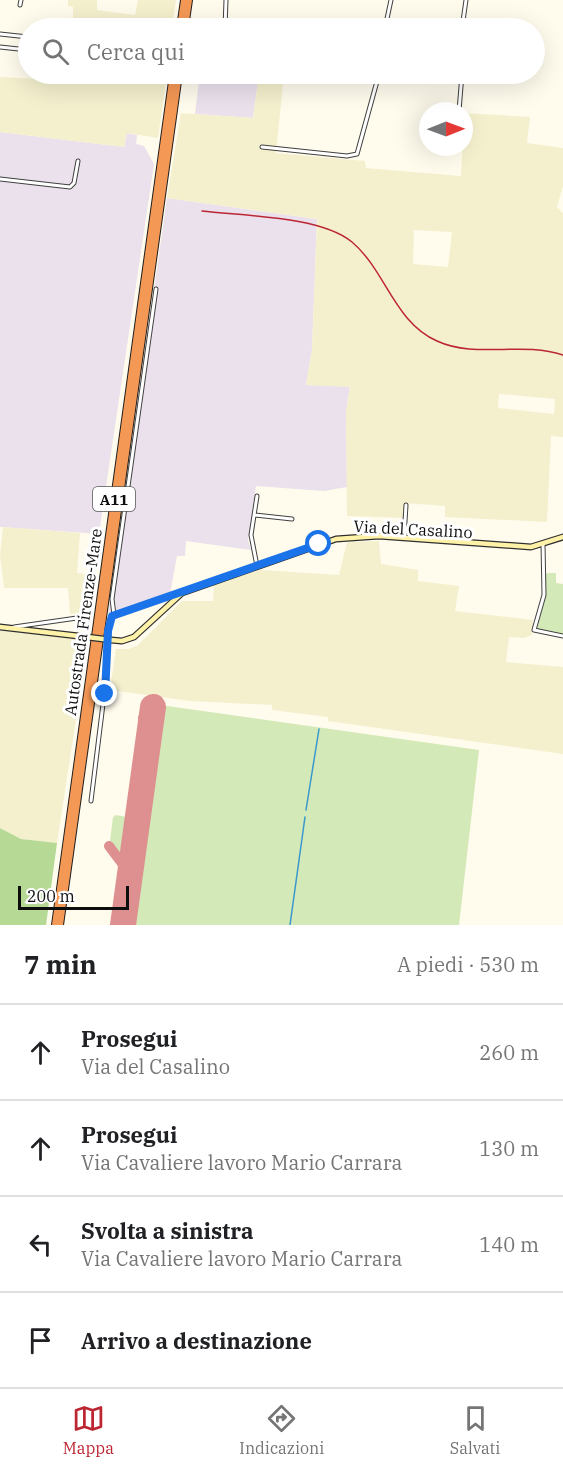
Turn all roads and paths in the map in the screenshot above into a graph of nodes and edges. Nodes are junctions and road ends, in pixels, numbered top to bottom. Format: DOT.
graph roads {
  1 [pos="21,0"];
  2 [pos="184,0"];
  3 [pos="189,0"];
  4 [pos="226,0"];
  5 [pos="390,0"];
  6 [pos="466,0"];
  7 [pos="20,5"];
  8 [pos="181,18"];
  9 [pos="186,18"];
  10 [pos="225,18"];
  11 [pos="387,18"];
  12 [pos="463,18"];
  13 [pos="0,34"];
  14 [pos="18,36"];
  15 [pos="0,47"];
  16 [pos="18,49"];
  17 [pos="172,84"];
  18 [pos="177,84"];
  19 [pos="376,84"];
  20 [pos="461,84"];
  21 [pos="460,102"];
  22 [pos="262,147"];
  23 [pos="78,161"];
  24 [pos="0,179"];
  25 [pos="156,289"];
  26 [pos="257,496"];
  27 [pos="406,505"];
  28 [pos="255,515"];
  29 [pos="292,519"];
  30 [pos="563,537"];
  31 [pos="405,538"];
  32 [pos="543,544"];
  33 [pos="257,566"];
  34 [pos="182,593"];
  35 [pos="114,615"];
  36 [pos="84,617"];
  37 [pos="0,627"];
  38 [pos="14,627"];
  39 [pos="563,636"];
  40 [pos="91,801"];
  41 [pos="54,925"];
  42 [pos="60,925"];
  1 -- 7 [label="street"];
  2 -- 8 [label="highway"];
  3 -- 9 [label="highway"];
  4 -- 10 [label="street"];
  5 -- 11 [label="street"];
  6 -- 12 [label="street"];
  13 -- 14 [label="street"];
  15 -- 16 [label="street"];
  17 -- 41 [label="highway, Autostrada Firenze-Mare / A11"];
  18 -- 42 [label="highway, Autostrada Firenze-Mare / A11"];
  19 -- 22 [label="street"];
  20 -- 21 [label="street"];
  23 -- 24 [label="street"];
  25 -- 35 [label="street"];
  26 -- 28 [label="street"];
  27 -- 31 [label="street"];
  28 -- 29 [label="street"];
  28 -- 33 [label="street"];
  30 -- 32 [label="street, Via del Casalino"];
  31 -- 32 [label="street, Via del Casalino"];
  31 -- 33 [label="street, Via del Casalino"];
  32 -- 39 [label="street"];
  33 -- 34 [label="street, Via del Casalino"];
  34 -- 35 [label="street"];
  34 -- 38 [label="street, Via del Casalino, bridge"];
  35 -- 40 [label="street"];
  36 -- 38 [label="street"];
  37 -- 38 [label="street, Via del Casalino"];
}
